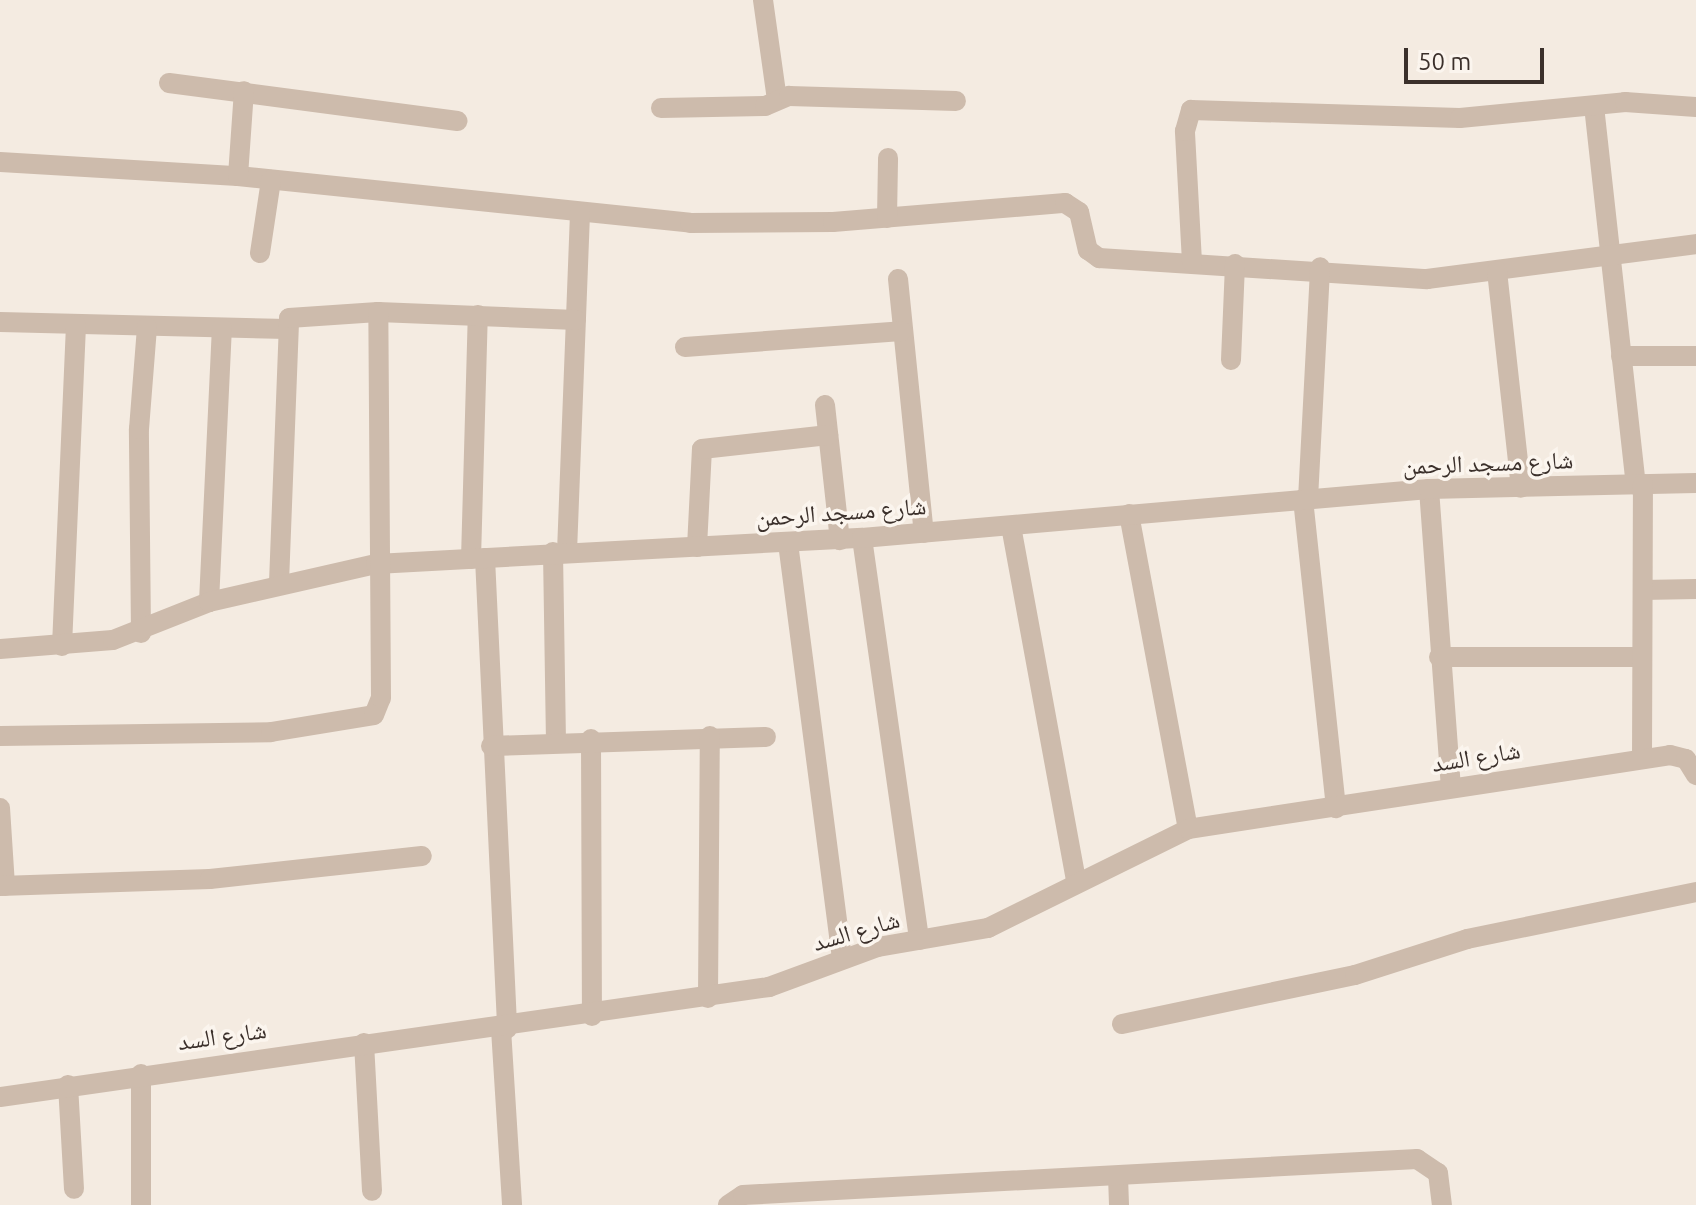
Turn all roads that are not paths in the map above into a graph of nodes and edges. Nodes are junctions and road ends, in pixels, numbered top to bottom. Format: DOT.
graph roads {
  1 [pos="763,0"];
  2 [pos="169,83"];
  3 [pos="244,91"];
  4 [pos="777,99"];
  5 [pos="956,101"];
  6 [pos="1594,106"];
  7 [pos="1696,107"];
  8 [pos="661,108"];
  9 [pos="458,121"];
  10 [pos="888,158"];
  11 [pos="0,162"];
  12 [pos="238,176"];
  13 [pos="271,180"];
  14 [pos="580,212"];
  15 [pos="887,218"];
  16 [pos="1696,244"];
  17 [pos="260,253"];
  18 [pos="1610,255"];
  19 [pos="1192,262"];
  20 [pos="1235,264"];
  21 [pos="1320,267"];
  22 [pos="1497,271"];
  23 [pos="898,279"];
  24 [pos="378,312"];
  25 [pos="478,315"];
  26 [pos="576,320"];
  27 [pos="0,322"];
  28 [pos="76,325"];
  29 [pos="147,327"];
  30 [pos="222,328"];
  31 [pos="287,329"];
  32 [pos="901,331"];
  33 [pos="685,347"];
  34 [pos="1621,356"];
  35 [pos="1696,356"];
  36 [pos="1231,360"];
  37 [pos="825,405"];
  38 [pos="828,435"];
  39 [pos="1696,483"];
  40 [pos="1639,485"];
  41 [pos="1521,488"];
  42 [pos="1429,489"];
  43 [pos="1306,499"];
  44 [pos="1129,514"];
  45 [pos="1011,526"];
  46 [pos="924,533"];
  47 [pos="862,538"];
  48 [pos="840,540"];
  49 [pos="788,543"];
  50 [pos="697,547"];
  51 [pos="560,552"];
  52 [pos="478,558"];
  53 [pos="376,564"];
  54 [pos="279,583"];
  55 [pos="1696,589"];
  56 [pos="1643,590"];
  57 [pos="209,602"];
  58 [pos="141,633"];
  59 [pos="62,646"];
  60 [pos="0,649"];
  61 [pos="1439,657"];
  62 [pos="1642,657"];
  63 [pos="0,736"];
  64 [pos="710,736"];
  65 [pos="766,737"];
  66 [pos="591,739"];
  67 [pos="556,741"];
  68 [pos="491,746"];
  69 [pos="1642,759"];
  70 [pos="1696,775"];
  71 [pos="1451,786"];
  72 [pos="0,808"];
  73 [pos="1336,808"];
  74 [pos="1188,829"];
  75 [pos="422,856"];
  76 [pos="1076,880"];
  77 [pos="2,886"];
  78 [pos="1696,892"];
  79 [pos="919,940"];
  80 [pos="842,958"];
  81 [pos="708,998"];
  82 [pos="592,1016"];
  83 [pos="1122,1024"];
  84 [pos="504,1028"];
  85 [pos="364,1043"];
  86 [pos="141,1074"];
  87 [pos="68,1085"];
  88 [pos="0,1097"];
  89 [pos="1118,1176"];
  90 [pos="74,1189"];
  91 [pos="372,1191"];
  92 [pos="141,1205"];
  93 [pos="512,1205"];
  94 [pos="728,1205"];
  95 [pos="1119,1205"];
  96 [pos="1442,1205"];
  1 -- 4 [label="street"];
  2 -- 3 [label="street"];
  3 -- 9 [label="street"];
  3 -- 12 [label="street"];
  4 -- 5 [label="street"];
  4 -- 8 [label="street"];
  6 -- 7 [label="street"];
  6 -- 18 [label="street"];
  6 -- 19 [label="street"];
  10 -- 15 [label="street"];
  11 -- 12 [label="street"];
  12 -- 13 [label="street"];
  13 -- 14 [label="street"];
  13 -- 17 [label="street"];
  14 -- 15 [label="street"];
  14 -- 26 [label="street"];
  15 -- 19 [label="street"];
  16 -- 18 [label="street"];
  18 -- 22 [label="street"];
  18 -- 34 [label="street"];
  19 -- 20 [label="street"];
  20 -- 21 [label="street"];
  20 -- 36 [label="street"];
  21 -- 22 [label="street"];
  21 -- 43 [label="street"];
  22 -- 41 [label="street"];
  23 -- 32 [label="street"];
  24 -- 25 [label="street"];
  24 -- 31 [label="street"];
  24 -- 53 [label="street"];
  25 -- 26 [label="street"];
  25 -- 52 [label="street"];
  26 -- 51 [label="street"];
  27 -- 28 [label="street"];
  28 -- 29 [label="street"];
  28 -- 59 [label="street"];
  29 -- 30 [label="street"];
  29 -- 58 [label="street"];
  30 -- 31 [label="street"];
  30 -- 57 [label="street"];
  31 -- 54 [label="street"];
  32 -- 33 [label="street"];
  32 -- 46 [label="street"];
  34 -- 35 [label="street"];
  34 -- 40 [label="street"];
  37 -- 38 [label="street"];
  38 -- 48 [label="street"];
  38 -- 50 [label="street"];
  39 -- 40 [label="street, شارع مسجد الرحمن"];
  40 -- 41 [label="street, شارع مسجد الرحمن"];
  40 -- 56 [label="street"];
  41 -- 42 [label="street, شارع مسجد الرحمن"];
  42 -- 43 [label="street, شارع مسجد الرحمن"];
  42 -- 61 [label="street"];
  43 -- 44 [label="street, شارع مسجد الرحمن"];
  43 -- 73 [label="street"];
  44 -- 45 [label="street, شارع مسجد الرحمن"];
  44 -- 74 [label="street"];
  45 -- 46 [label="street, شارع مسجد الرحمن"];
  45 -- 76 [label="street"];
  46 -- 47 [label="street, شارع مسجد الرحمن"];
  47 -- 48 [label="street, شارع مسجد الرحمن"];
  47 -- 79 [label="street"];
  48 -- 49 [label="street, شارع مسجد الرحمن"];
  49 -- 50 [label="street, شارع مسجد الرحمن"];
  49 -- 80 [label="street"];
  50 -- 51 [label="street, شارع مسجد الرحمن"];
  51 -- 52 [label="street, شارع مسجد الرحمن"];
  51 -- 67 [label="street"];
  52 -- 53 [label="street, شارع مسجد الرحمن"];
  52 -- 68 [label="street"];
  53 -- 54 [label="street, شارع مسجد الرحمن"];
  53 -- 63 [label="street"];
  54 -- 57 [label="street, شارع مسجد الرحمن"];
  55 -- 56 [label="street"];
  56 -- 62 [label="street"];
  57 -- 58 [label="street, شارع مسجد الرحمن"];
  58 -- 59 [label="street, شارع مسجد الرحمن"];
  59 -- 60 [label="street, شارع مسجد الرحمن"];
  61 -- 62 [label="street"];
  61 -- 71 [label="street"];
  62 -- 69 [label="street"];
  64 -- 65 [label="street"];
  64 -- 66 [label="street"];
  64 -- 81 [label="street"];
  66 -- 67 [label="street"];
  66 -- 82 [label="street"];
  67 -- 68 [label="street"];
  68 -- 84 [label="street"];
  69 -- 70 [label="street, شارع السد"];
  69 -- 71 [label="street, شارع السد"];
  71 -- 73 [label="street, شارع السد"];
  72 -- 77 [label="street"];
  73 -- 74 [label="street, شارع السد"];
  74 -- 76 [label="street, شارع السد"];
  75 -- 77 [label="street"];
  76 -- 79 [label="street, شارع السد"];
  78 -- 83 [label="street"];
  79 -- 80 [label="street, شارع السد"];
  80 -- 81 [label="street, شارع السد"];
  81 -- 82 [label="street, شارع السد"];
  82 -- 84 [label="street, شارع السد"];
  84 -- 85 [label="street, شارع السد"];
  84 -- 93 [label="street"];
  85 -- 86 [label="street, شارع السد"];
  85 -- 91 [label="street"];
  86 -- 87 [label="street, شارع السد"];
  86 -- 92 [label="street"];
  87 -- 88 [label="street, شارع السد"];
  87 -- 90 [label="street"];
  89 -- 94 [label="street"];
  89 -- 95 [label="street"];
  89 -- 96 [label="street"];
}
